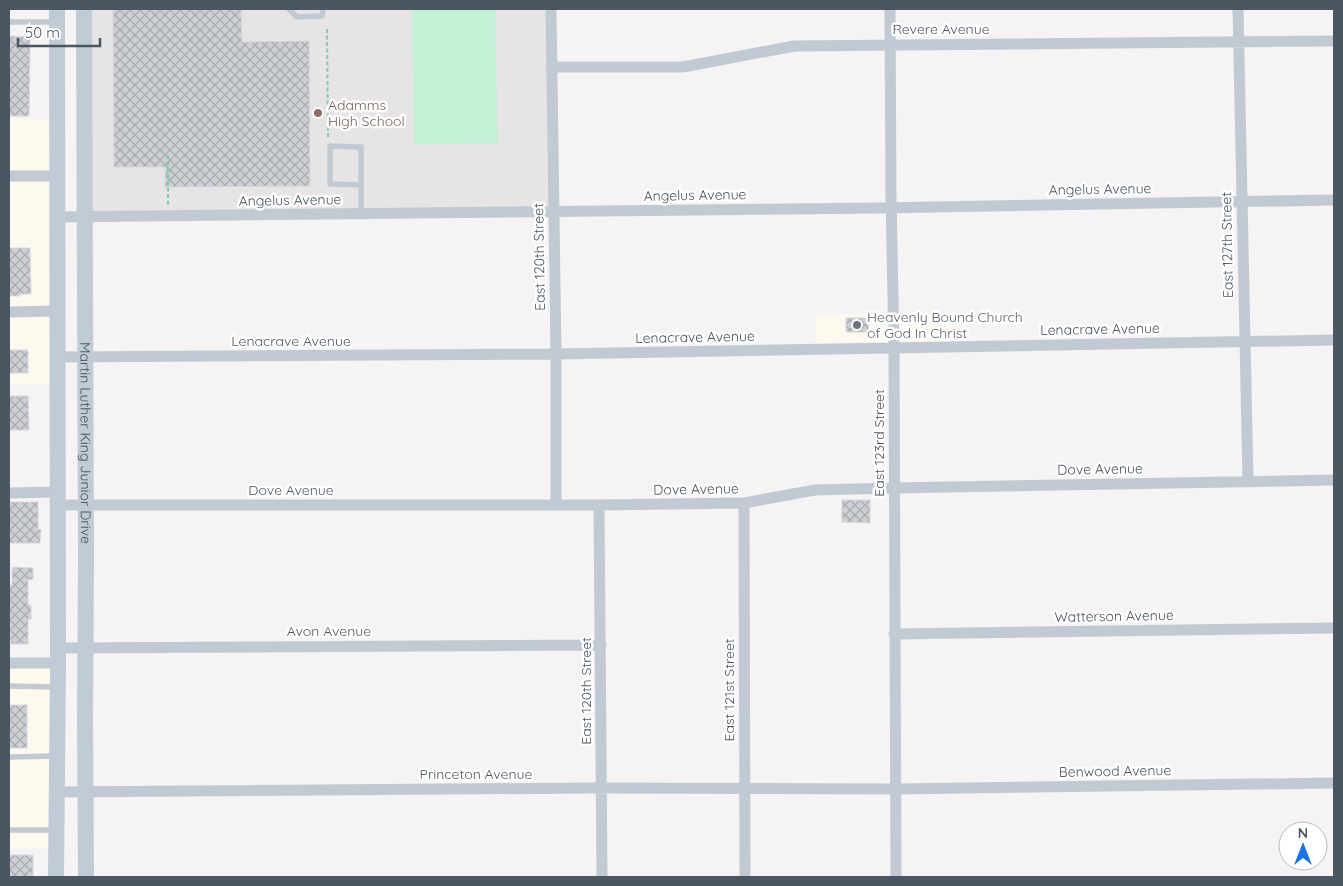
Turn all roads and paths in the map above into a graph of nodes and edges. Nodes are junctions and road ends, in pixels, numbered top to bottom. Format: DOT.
graph roads {
  1 [pos="84,9"];
  2 [pos="289,9"];
  3 [pos="323,9"];
  4 [pos="551,9"];
  5 [pos="890,9"];
  6 [pos="1238,9"];
  7 [pos="57,15"];
  8 [pos="9,22"];
  9 [pos="327,29"];
  10 [pos="1334,41"];
  11 [pos="1238,42"];
  12 [pos="890,44"];
  13 [pos="551,67"];
  14 [pos="328,137"];
  15 [pos="168,155"];
  16 [pos="9,176"];
  17 [pos="57,176"];
  18 [pos="361,185"];
  19 [pos="1334,200"];
  20 [pos="1241,202"];
  21 [pos="168,205"];
  22 [pos="891,207"];
  23 [pos="554,212"];
  24 [pos="361,214"];
  25 [pos="57,217"];
  26 [pos="85,217"];
  27 [pos="57,311"];
  28 [pos="9,312"];
  29 [pos="1334,340"];
  30 [pos="1244,341"];
  31 [pos="894,348"];
  32 [pos="556,354"];
  33 [pos="57,357"];
  34 [pos="85,357"];
  35 [pos="1334,480"];
  36 [pos="1248,481"];
  37 [pos="894,488"];
  38 [pos="9,493"];
  39 [pos="57,499"];
  40 [pos="744,503"];
  41 [pos="556,504"];
  42 [pos="86,505"];
  43 [pos="599,505"];
  44 [pos="1334,628"];
  45 [pos="894,634"];
  46 [pos="601,645"];
  47 [pos="85,648"];
  48 [pos="58,656"];
  49 [pos="9,663"];
  50 [pos="9,686"];
  51 [pos="58,687"];
  52 [pos="9,756"];
  53 [pos="57,756"];
  54 [pos="1334,783"];
  55 [pos="601,788"];
  56 [pos="744,788"];
  57 [pos="896,789"];
  58 [pos="86,791"];
  59 [pos="57,792"];
  60 [pos="9,830"];
  61 [pos="57,830"];
  62 [pos="56,877"];
  63 [pos="86,877"];
  64 [pos="602,877"];
  65 [pos="745,877"];
  66 [pos="896,877"];
  1 -- 26 [label="main road, Martin Luther King Junior Drive"];
  2 -- 3 [label="lane"];
  4 -- 13 [label="street, East 120th Street"];
  5 -- 12 [label="street, East 123rd Street"];
  6 -- 11 [label="street, East 127th Street"];
  7 -- 8 [label="lane"];
  7 -- 17 [label="main road, Martin Luther King Junior Drive"];
  9 -- 14 [label="path"];
  10 -- 11 [label="street, Revere Avenue"];
  11 -- 12 [label="street, Revere Avenue"];
  11 -- 20 [label="street, East 127th Street"];
  12 -- 13 [label="street, Revere Avenue"];
  12 -- 22 [label="street, East 123rd Street"];
  13 -- 23 [label="street, East 120th Street"];
  15 -- 21 [label="path"];
  16 -- 17 [label="street"];
  17 -- 25 [label="main road, Martin Luther King Junior Drive"];
  18 -- 18 [label="lane"];
  18 -- 24 [label="lane"];
  19 -- 20 [label="street, Angelus Avenue"];
  20 -- 22 [label="street, Angelus Avenue"];
  20 -- 30 [label="street, East 127th Street"];
  22 -- 23 [label="street, Angelus Avenue"];
  22 -- 31 [label="street, East 123rd Street"];
  23 -- 24 [label="street, Angelus Avenue"];
  23 -- 32 [label="street, East 120th Street"];
  24 -- 26 [label="street, Angelus Avenue"];
  25 -- 26 [label="street, Angelus Avenue"];
  25 -- 27 [label="main road, Martin Luther King Junior Drive"];
  26 -- 34 [label="main road, Martin Luther King Junior Drive"];
  27 -- 28 [label="street"];
  27 -- 33 [label="main road, Martin Luther King Junior Drive"];
  29 -- 30 [label="street, Lenacrave Avenue"];
  30 -- 31 [label="street, Lenacrave Avenue"];
  30 -- 36 [label="street, East 127th Street"];
  31 -- 32 [label="street, Lenacrave Avenue"];
  31 -- 37 [label="street, East 123rd Street"];
  32 -- 34 [label="street, Lenacrave Avenue"];
  32 -- 41 [label="street, East 120th Street"];
  33 -- 34 [label="street, Lenacrave Avenue"];
  33 -- 39 [label="main road, Martin Luther King Junior Drive"];
  34 -- 42 [label="main road, Martin Luther King Junior Drive"];
  35 -- 36 [label="street, Dove Avenue"];
  36 -- 37 [label="street, Dove Avenue"];
  37 -- 40 [label="street, Dove Avenue"];
  37 -- 45 [label="street, East 123rd Street"];
  38 -- 39 [label="street, Dove Avenue"];
  39 -- 42 [label="street, Dove Avenue"];
  39 -- 48 [label="main road, Martin Luther King Junior Drive"];
  40 -- 43 [label="street, Dove Avenue"];
  40 -- 56 [label="street, East 121st Street"];
  41 -- 42 [label="street, Dove Avenue"];
  41 -- 43 [label="street, Dove Avenue"];
  42 -- 47 [label="main road, Martin Luther King Junior Drive"];
  43 -- 46 [label="street, East 120th Street"];
  44 -- 45 [label="street, Watterson Avenue"];
  45 -- 57 [label="street, East 123rd Street"];
  46 -- 47 [label="street, Avon Avenue"];
  46 -- 55 [label="street, East 120th Street"];
  47 -- 48 [label="street, Avon Avenue"];
  47 -- 58 [label="main road, Martin Luther King Junior Drive"];
  48 -- 49 [label="street, Avon Avenue"];
  48 -- 51 [label="main road, Martin Luther King Junior Drive"];
  50 -- 51 [label="lane"];
  51 -- 53 [label="main road, Martin Luther King Junior Drive"];
  52 -- 53 [label="lane"];
  53 -- 59 [label="main road, Martin Luther King Junior Drive"];
  54 -- 57 [label="street, Benwood Avenue"];
  55 -- 56 [label="street, Princeton Avenue"];
  55 -- 58 [label="street, Princeton Avenue"];
  55 -- 64 [label="street, East 120th Street"];
  56 -- 57 [label="street, Princeton Avenue"];
  56 -- 65 [label="street, East 121st Street"];
  57 -- 66 [label="street, East 123rd Street"];
  58 -- 59 [label="street, Princeton Avenue"];
  58 -- 63 [label="main road, Martin Luther King Junior Drive"];
  59 -- 61 [label="main road, Martin Luther King Junior Drive"];
  60 -- 61 [label="lane"];
  61 -- 62 [label="main road, Martin Luther King Junior Drive"];
}
